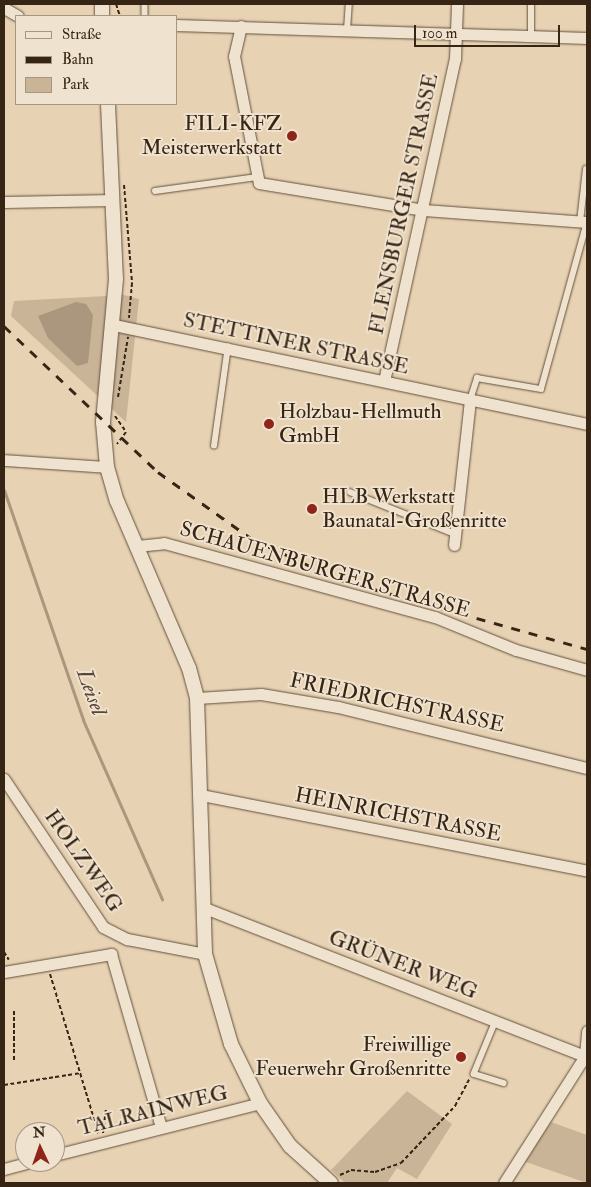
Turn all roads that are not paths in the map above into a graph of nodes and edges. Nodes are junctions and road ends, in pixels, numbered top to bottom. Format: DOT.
graph roads {
  1 [pos="349,4"];
  2 [pos="457,4"];
  3 [pos="531,4"];
  4 [pos="4,8"];
  5 [pos="16,15"];
  6 [pos="178,25"];
  7 [pos="241,26"];
  8 [pos="347,30"];
  9 [pos="456,34"];
  10 [pos="530,36"];
  11 [pos="587,38"];
  12 [pos="108,105"];
  13 [pos="586,169"];
  14 [pos="257,177"];
  15 [pos="156,191"];
  16 [pos="114,200"];
  17 [pos="4,202"];
  18 [pos="424,210"];
  19 [pos="584,222"];
  20 [pos="114,325"];
  21 [pos="228,347"];
  22 [pos="384,381"];
  23 [pos="470,400"];
  24 [pos="587,424"];
  25 [pos="214,446"];
  26 [pos="4,460"];
  27 [pos="107,467"];
  28 [pos="350,492"];
  29 [pos="454,540"];
  30 [pos="136,546"];
  31 [pos="587,670"];
  32 [pos="197,698"];
  33 [pos="587,768"];
  34 [pos="4,779"];
  35 [pos="201,795"];
  36 [pos="587,872"];
  37 [pos="205,908"];
  38 [pos="127,939"];
  39 [pos="111,954"];
  40 [pos="205,954"];
  41 [pos="4,972"];
  42 [pos="496,1021"];
  43 [pos="587,1031"];
  44 [pos="586,1057"];
  45 [pos="504,1083"];
  46 [pos="260,1103"];
  47 [pos="161,1127"];
  48 [pos="65,1153"];
  49 [pos="331,1183"];
  50 [pos="504,1183"];
  1 -- 8 [label="lane"];
  2 -- 9 [label="street, FLENSBURGER STRASSE"];
  3 -- 10 [label="lane"];
  4 -- 5 [label="street"];
  6 -- 7 [label="street"];
  7 -- 8 [label="street"];
  7 -- 14 [label="street"];
  8 -- 9 [label="street"];
  9 -- 10 [label="street"];
  9 -- 18 [label="street, FLENSBURGER STRASSE"];
  10 -- 11 [label="street"];
  12 -- 16 [label="street"];
  13 -- 19 [label="lane"];
  14 -- 15 [label="lane"];
  14 -- 18 [label="street"];
  16 -- 17 [label="street"];
  16 -- 20 [label="street"];
  18 -- 19 [label="street"];
  18 -- 22 [label="street, FLENSBURGER STRASSE"];
  19 -- 23 [label="lane"];
  20 -- 21 [label="street, STETTINER STRASSE"];
  20 -- 27 [label="street"];
  21 -- 22 [label="street, STETTINER STRASSE"];
  21 -- 25 [label="lane"];
  22 -- 23 [label="street, STETTINER STRASSE"];
  23 -- 24 [label="street, STETTINER STRASSE"];
  23 -- 29 [label="street"];
  26 -- 27 [label="street"];
  27 -- 30 [label="street"];
  28 -- 29 [label="lane"];
  30 -- 31 [label="street, SCHAUENBURGER STRASSE"];
  30 -- 32 [label="street"];
  32 -- 33 [label="street, FRIEDRICHSTRASSE"];
  32 -- 35 [label="street"];
  34 -- 38 [label="street, HOLZWEG"];
  35 -- 36 [label="street, HEINRICHSTRASSE"];
  35 -- 37 [label="street"];
  37 -- 40 [label="street"];
  37 -- 42 [label="street, GRÜNER WEG"];
  38 -- 39 [label="street"];
  38 -- 40 [label="street, HOLZWEG"];
  39 -- 41 [label="street"];
  39 -- 47 [label="street"];
  40 -- 46 [label="street"];
  42 -- 44 [label="street, GRÜNER WEG"];
  42 -- 45 [label="lane"];
  43 -- 44 [label="street"];
  44 -- 50 [label="street"];
  46 -- 47 [label="street, TALRAINWEG"];
  46 -- 49 [label="street"];
  47 -- 48 [label="street, TALRAINWEG"];
}
